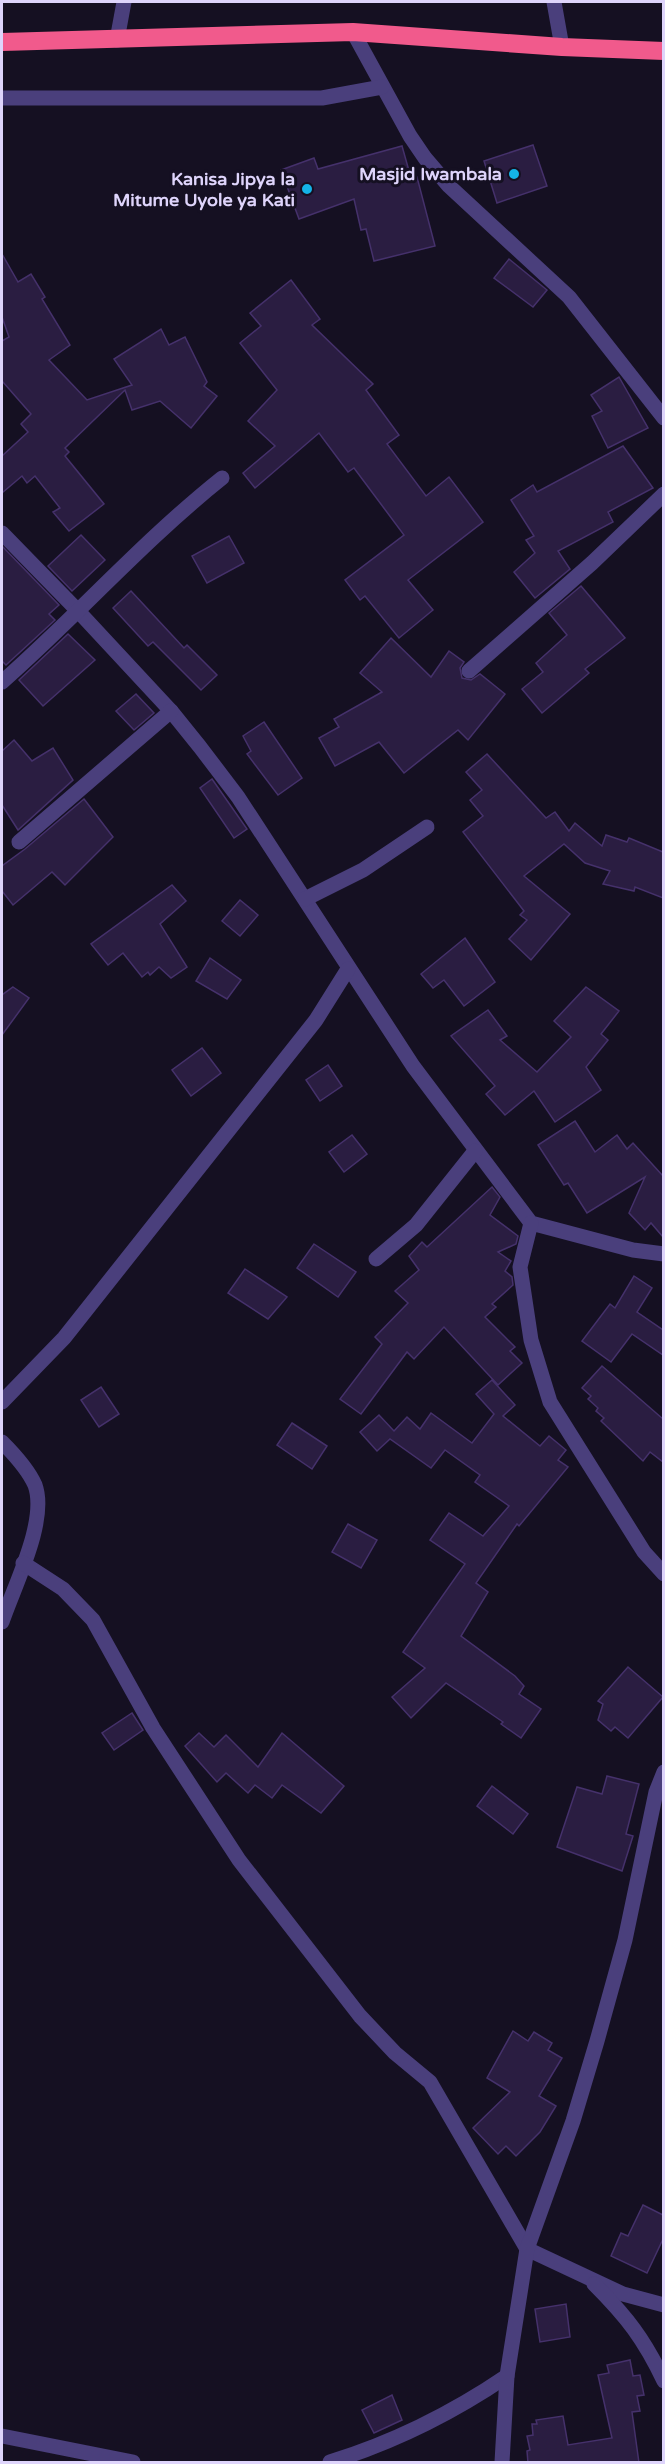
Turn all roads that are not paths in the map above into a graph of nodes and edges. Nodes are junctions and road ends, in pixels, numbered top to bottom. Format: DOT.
graph roads {
  1 [pos="124,2"];
  2 [pos="555,2"];
  3 [pos="353,32"];
  4 [pos="117,40"];
  5 [pos="2,42"];
  6 [pos="562,47"];
  7 [pos="663,51"];
  8 [pos="382,87"];
  9 [pos="2,98"];
  10 [pos="663,418"];
  11 [pos="222,478"];
  12 [pos="663,494"];
  13 [pos="2,533"];
  14 [pos="79,612"];
  15 [pos="469,671"];
  16 [pos="2,682"];
  17 [pos="171,711"];
  18 [pos="427,827"];
  19 [pos="19,842"];
  20 [pos="305,899"];
  21 [pos="348,969"];
  22 [pos="475,1151"];
  23 [pos="531,1223"];
  24 [pos="663,1254"];
  25 [pos="376,1259"];
  26 [pos="2,1402"];
  27 [pos="2,1442"];
  28 [pos="22,1563"];
  29 [pos="663,1574"];
  30 [pos="2,1622"];
  31 [pos="663,1772"];
  32 [pos="527,2249"];
  33 [pos="587,2277"];
  34 [pos="663,2305"];
  35 [pos="507,2376"];
  36 [pos="663,2381"];
  37 [pos="2,2436"];
  38 [pos="133,2463"];
  39 [pos="330,2463"];
  40 [pos="502,2463"];
  1 -- 4 [label="street"];
  2 -- 6 [label="street"];
  3 -- 4 [label="highway"];
  3 -- 6 [label="highway"];
  3 -- 8 [label="street"];
  4 -- 5 [label="highway"];
  6 -- 7 [label="highway"];
  8 -- 9 [label="street"];
  8 -- 10 [label="street"];
  11 -- 14 [label="street"];
  12 -- 15 [label="street"];
  13 -- 14 [label="street"];
  14 -- 16 [label="street"];
  14 -- 17 [label="street"];
  17 -- 19 [label="street"];
  17 -- 20 [label="street"];
  18 -- 20 [label="street"];
  20 -- 21 [label="street"];
  21 -- 22 [label="street"];
  21 -- 26 [label="street"];
  22 -- 23 [label="street"];
  22 -- 25 [label="street"];
  23 -- 24 [label="street"];
  23 -- 29 [label="street"];
  27 -- 28 [label="street"];
  28 -- 30 [label="street"];
  28 -- 32 [label="street"];
  31 -- 32 [label="street"];
  32 -- 33 [label="street"];
  32 -- 35 [label="street"];
  33 -- 34 [label="street"];
  33 -- 36 [label="street"];
  35 -- 39 [label="street"];
  35 -- 40 [label="street"];
  37 -- 38 [label="street"];
}
